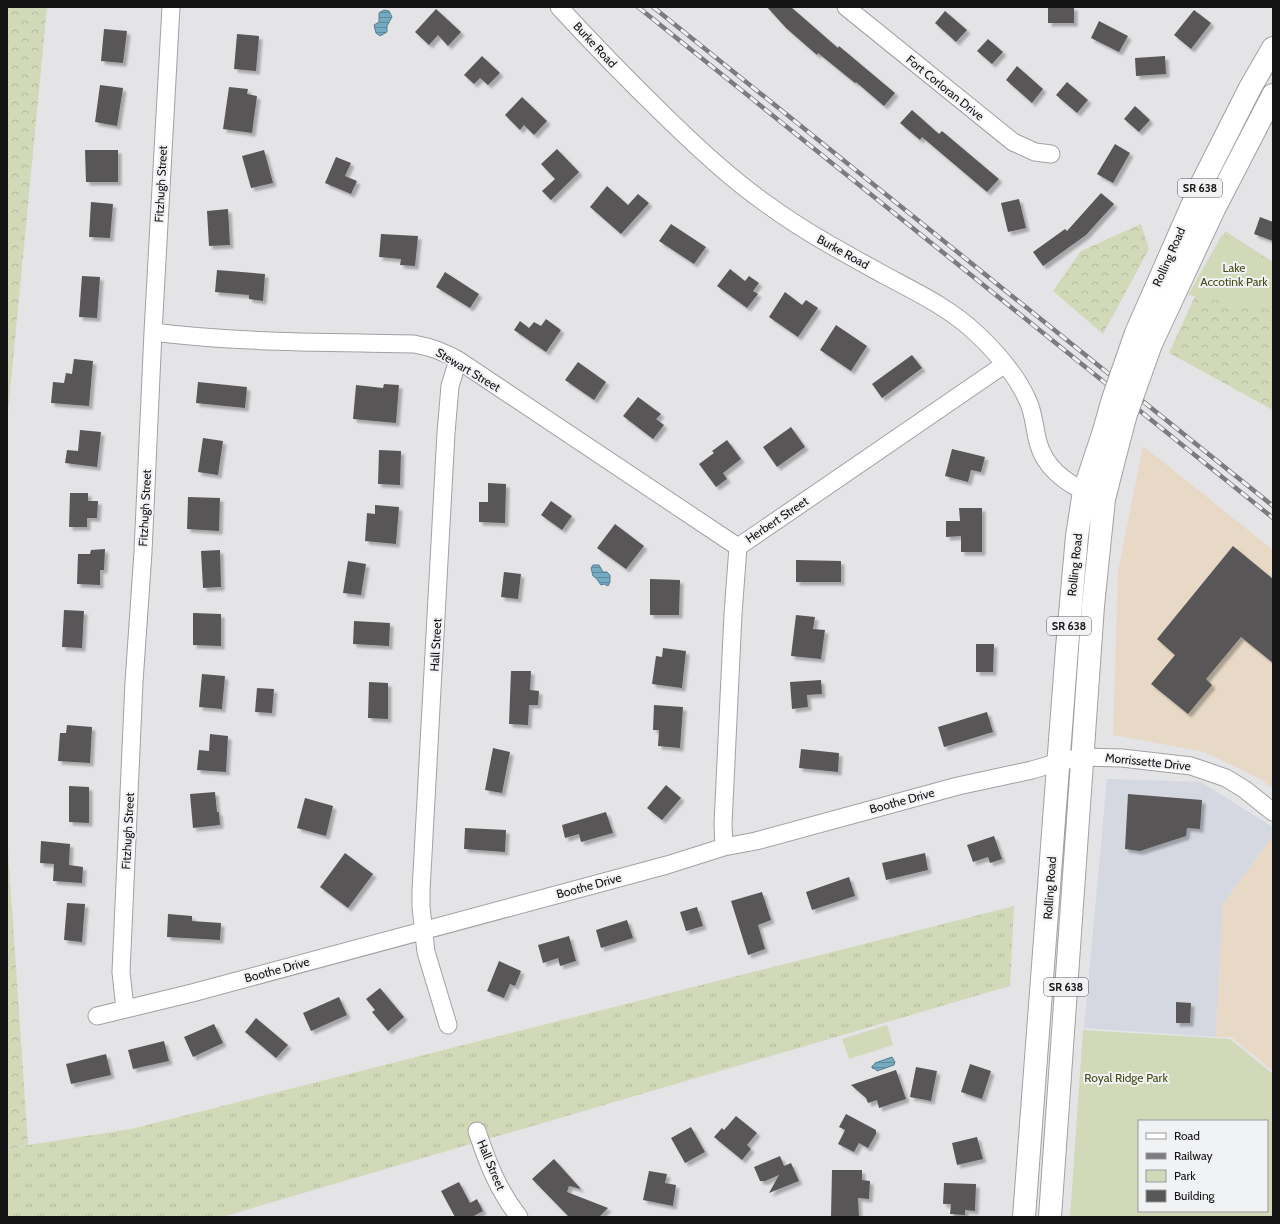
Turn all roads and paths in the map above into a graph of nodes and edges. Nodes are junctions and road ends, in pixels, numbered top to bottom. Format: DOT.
graph roads {
  1 [pos="171,7"];
  2 [pos="559,7"];
  3 [pos="846,7"];
  4 [pos="1273,48"];
  5 [pos="1273,95"];
  6 [pos="1273,118"];
  7 [pos="1051,154"];
  8 [pos="1232,173"];
  9 [pos="153,332"];
  10 [pos="1144,339"];
  11 [pos="458,360"];
  12 [pos="1006,364"];
  13 [pos="1094,495"];
  14 [pos="738,547"];
  15 [pos="1082,757"];
  16 [pos="1059,762"];
  17 [pos="1273,812"];
  18 [pos="724,847"];
  19 [pos="424,931"];
  20 [pos="126,1008"];
  21 [pos="97,1016"];
  22 [pos="448,1025"];
  23 [pos="477,1131"];
  24 [pos="519,1217"];
  25 [pos="1024,1217"];
  26 [pos="1050,1217"];
  1 -- 9 [label="street, Fitzhugh Street"];
  2 -- 12 [label="street, Burke Road"];
  3 -- 7 [label="street, Fort Corloran Drive"];
  4 -- 10 [label="main road, Rolling Road / SR 638"];
  5 -- 8 [label="main road, Rolling Road / SR 638"];
  6 -- 8 [label="main road"];
  8 -- 10 [label="main road, Rolling Road / SR 638"];
  9 -- 11 [label="street, Stewart Street"];
  9 -- 20 [label="street, Fitzhugh Street"];
  10 -- 13 [label="main road, Rolling Road / SR 638, bridge"];
  11 -- 14 [label="street, Stewart Street"];
  11 -- 19 [label="street, Hall Street"];
  12 -- 13 [label="street, Burke Road"];
  12 -- 14 [label="street, Herbert Street"];
  13 -- 15 [label="main road, Rolling Road / SR 638"];
  13 -- 16 [label="main road, Rolling Road / SR 638"];
  14 -- 18 [label="street, Herbert Street"];
  15 -- 16 [label="street, Boothe Drive"];
  15 -- 17 [label="street, Morrissette Drive"];
  15 -- 26 [label="main road, Rolling Road / SR 638"];
  16 -- 18 [label="street, Boothe Drive"];
  16 -- 25 [label="main road, Rolling Road / SR 638"];
  18 -- 19 [label="street, Boothe Drive"];
  19 -- 20 [label="street, Boothe Drive"];
  19 -- 22 [label="street, Hall Street"];
  20 -- 21 [label="street, Boothe Drive"];
  23 -- 24 [label="street, Hall Street"];
}
